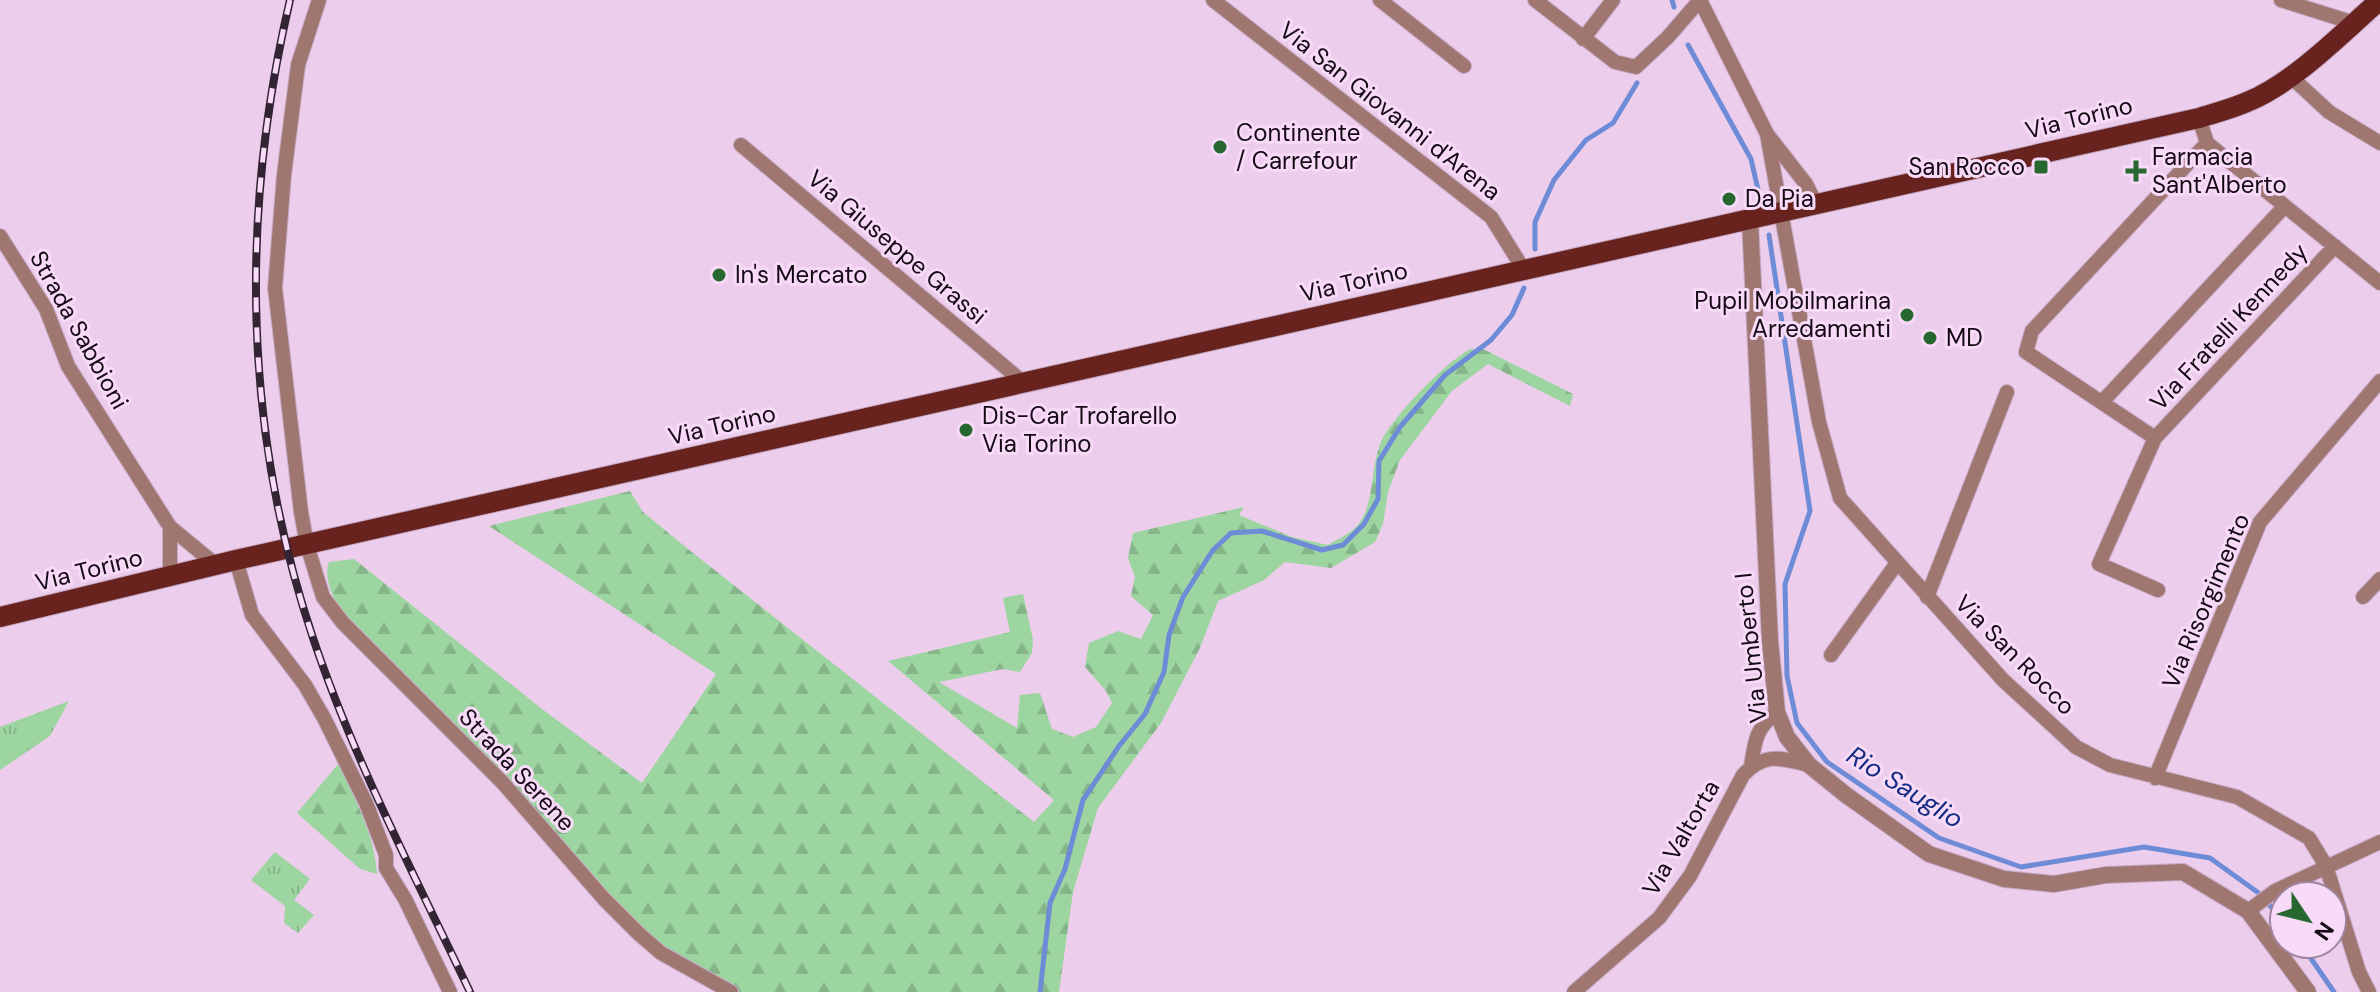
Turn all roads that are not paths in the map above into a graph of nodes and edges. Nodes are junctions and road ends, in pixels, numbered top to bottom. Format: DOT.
graph roads {
  1 [pos="319,0"];
  2 [pos="1213,0"];
  3 [pos="1380,0"];
  4 [pos="1535,0"];
  5 [pos="1613,0"];
  6 [pos="1700,0"];
  7 [pos="2281,0"];
  8 [pos="2380,0"];
  9 [pos="2354,23"];
  10 [pos="1583,39"];
  11 [pos="1464,66"];
  12 [pos="2290,76"];
  13 [pos="2199,118"];
  14 [pos="1767,134"];
  15 [pos="2207,143"];
  16 [pos="2380,143"];
  17 [pos="741,145"];
  18 [pos="1817,206"];
  19 [pos="2284,207"];
  20 [pos="1781,213"];
  21 [pos="1750,220"];
  22 [pos="0,236"];
  23 [pos="2335,246"];
  24 [pos="1524,270"];
  25 [pos="2380,283"];
  26 [pos="2380,381"];
  27 [pos="1024,383"];
  28 [pos="2007,392"];
  29 [pos="2102,402"];
  30 [pos="2155,438"];
  31 [pos="170,527"];
  32 [pos="307,545"];
  33 [pos="226,563"];
  34 [pos="1897,563"];
  35 [pos="170,577"];
  36 [pos="2380,579"];
  37 [pos="2158,590"];
  38 [pos="1927,597"];
  39 [pos="2363,597"];
  40 [pos="0,617"];
  41 [pos="1831,655"];
  42 [pos="1777,712"];
  43 [pos="1809,765"];
  44 [pos="1751,766"];
  45 [pos="2155,778"];
  46 [pos="2380,842"];
  47 [pos="2326,866"];
  48 [pos="2252,909"];
  49 [pos="450,992"];
  50 [pos="731,992"];
  51 [pos="1574,992"];
  52 [pos="2308,992"];
  53 [pos="2369,992"];
  1 -- 32 [label="street"];
  2 -- 24 [label="street, Via San Giovanni d'Arena"];
  3 -- 11 [label="street"];
  4 -- 10 [label="street"];
  5 -- 10 [label="street"];
  6 -- 10 [label="street"];
  6 -- 14 [label="street"];
  7 -- 9 [label="street"];
  8 -- 9 [label="main road, Via Torino"];
  9 -- 12 [label="main road, Via Torino"];
  12 -- 13 [label="main road, Via Torino"];
  12 -- 16 [label="street"];
  13 -- 15 [label="street"];
  13 -- 18 [label="main road, Via Torino"];
  14 -- 18 [label="street"];
  14 -- 20 [label="street, Via San Rocco"];
  15 -- 19 [label="street"];
  15 -- 29 [label="street"];
  17 -- 27 [label="street, Via Giuseppe Grassi"];
  18 -- 20 [label="main road, Via Torino"];
  19 -- 23 [label="street"];
  19 -- 29 [label="street"];
  20 -- 21 [label="main road, Via Torino"];
  20 -- 34 [label="street, Via San Rocco"];
  21 -- 24 [label="main road, Via Torino"];
  21 -- 42 [label="street, Via Umberto I"];
  22 -- 31 [label="street, Strada Sabbioni"];
  23 -- 25 [label="street"];
  23 -- 30 [label="street, Via Fratelli Kennedy"];
  24 -- 27 [label="main road, Via Torino"];
  26 -- 45 [label="street, Via Risorgimento"];
  27 -- 32 [label="main road, Via Torino"];
  28 -- 38 [label="street"];
  29 -- 30 [label="street"];
  30 -- 37 [label="street, Via Fratelli Kennedy"];
  31 -- 33 [label="street, Strada Sabbioni"];
  31 -- 35 [label="street"];
  32 -- 33 [label="main road, Via Torino"];
  32 -- 50 [label="street, Strada Serene"];
  33 -- 35 [label="main road, Via Torino"];
  33 -- 49 [label="street"];
  34 -- 38 [label="street, Via San Rocco"];
  34 -- 41 [label="street"];
  35 -- 40 [label="main road, Via Torino"];
  36 -- 39 [label="street"];
  38 -- 45 [label="street, Via San Rocco"];
  42 -- 43 [label="street, Via Umberto I"];
  42 -- 44 [label="street, Via Valtorta"];
  43 -- 44 [label="street, Via Valtorta"];
  43 -- 48 [label="street, Via Umberto I"];
  44 -- 51 [label="street, Via Valtorta"];
  45 -- 47 [label="street, Via San Rocco"];
  46 -- 47 [label="street"];
  47 -- 48 [label="street"];
  47 -- 53 [label="street, Via San Rocco"];
  48 -- 52 [label="street, Via Umberto I"];
}
